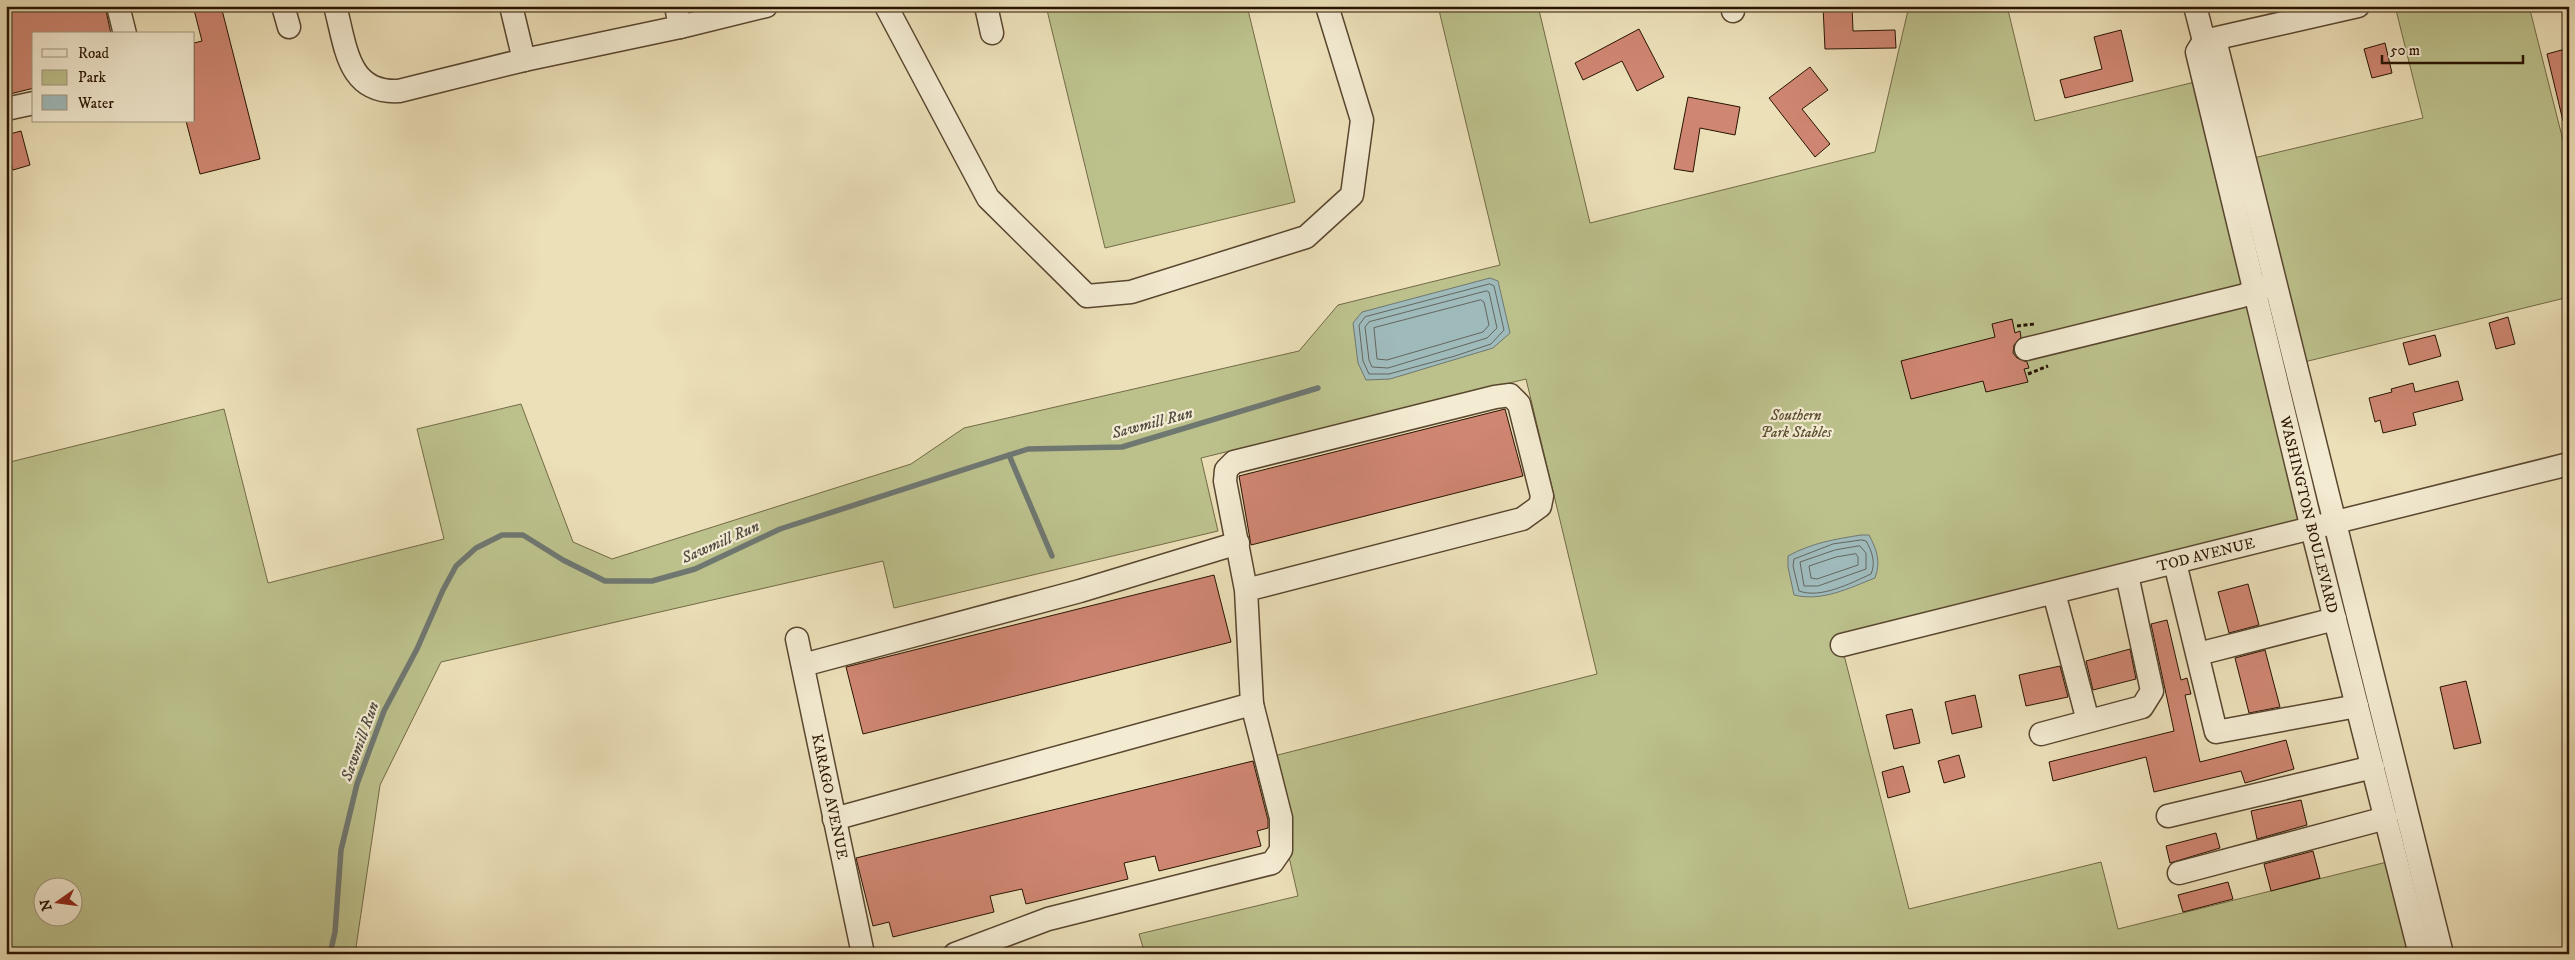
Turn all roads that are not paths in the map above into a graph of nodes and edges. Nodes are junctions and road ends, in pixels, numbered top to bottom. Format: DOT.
graph roads {
  1 [pos="118,6"];
  2 [pos="335,6"];
  3 [pos="510,6"];
  4 [pos="766,6"];
  5 [pos="886,6"];
  6 [pos="986,6"];
  7 [pos="1327,6"];
  8 [pos="2195,6"];
  9 [pos="2358,6"];
  10 [pos="678,17"];
  11 [pos="124,32"];
  12 [pos="992,33"];
  13 [pos="2204,41"];
  14 [pos="524,60"];
  15 [pos="32,103"];
  16 [pos="6,109"];
  17 [pos="2276,284"];
  18 [pos="2254,290"];
  19 [pos="2026,349"];
  20 [pos="2569,464"];
  21 [pos="2335,522"];
  22 [pos="2312,529"];
  23 [pos="1238,542"];
  24 [pos="2175,563"];
  25 [pos="2127,575"];
  26 [pos="1246,590"];
  27 [pos="2054,593"];
  28 [pos="2335,620"];
  29 [pos="797,639"];
  30 [pos="1842,645"];
  31 [pos="2198,654"];
  32 [pos="802,665"];
  33 [pos="1252,704"];
  34 [pos="2357,706"];
  35 [pos="2088,721"];
  36 [pos="2388,733"];
  37 [pos="2041,734"];
  38 [pos="2366,739"];
  39 [pos="2372,767"];
  40 [pos="2168,816"];
  41 [pos="2386,818"];
  42 [pos="834,819"];
  43 [pos="2179,873"];
  44 [pos="863,954"];
  45 [pos="954,954"];
  46 [pos="2420,954"];
  47 [pos="2442,954"];
  1 -- 11 [label="street"];
  2 -- 14 [label="street"];
  3 -- 14 [label="street"];
  4 -- 10 [label="street"];
  5 -- 7 [label="street"];
  6 -- 12 [label="street"];
  8 -- 13 [label="street, WASHINGTON BOULEVARD"];
  9 -- 13 [label="street"];
  10 -- 14 [label="street"];
  13 -- 17 [label="street, WASHINGTON BOULEVARD"];
  13 -- 18 [label="street, WASHINGTON BOULEVARD"];
  15 -- 16 [label="street"];
  17 -- 18 [label="street"];
  17 -- 21 [label="street, WASHINGTON BOULEVARD"];
  18 -- 19 [label="street"];
  18 -- 22 [label="street, WASHINGTON BOULEVARD"];
  20 -- 21 [label="street, TOD AVENUE"];
  21 -- 22 [label="street, TOD AVENUE"];
  21 -- 36 [label="street, WASHINGTON BOULEVARD"];
  22 -- 24 [label="street, TOD AVENUE"];
  22 -- 28 [label="street, WASHINGTON BOULEVARD"];
  23 -- 26 [label="street"];
  23 -- 26 [label="street"];
  23 -- 32 [label="street"];
  24 -- 25 [label="street, TOD AVENUE"];
  24 -- 31 [label="street"];
  25 -- 27 [label="street, TOD AVENUE"];
  25 -- 35 [label="street"];
  26 -- 33 [label="street"];
  27 -- 30 [label="street, TOD AVENUE"];
  27 -- 35 [label="street"];
  28 -- 31 [label="street"];
  28 -- 34 [label="street, WASHINGTON BOULEVARD"];
  29 -- 32 [label="street, KARAGO AVENUE"];
  31 -- 34 [label="street"];
  32 -- 42 [label="street, KARAGO AVENUE"];
  33 -- 42 [label="street"];
  33 -- 45 [label="street"];
  34 -- 38 [label="street, WASHINGTON BOULEVARD"];
  35 -- 37 [label="street"];
  36 -- 38 [label="street"];
  36 -- 47 [label="street, WASHINGTON BOULEVARD"];
  38 -- 39 [label="street, WASHINGTON BOULEVARD"];
  39 -- 40 [label="street"];
  39 -- 41 [label="street, WASHINGTON BOULEVARD"];
  41 -- 43 [label="street"];
  41 -- 46 [label="street, WASHINGTON BOULEVARD"];
  42 -- 44 [label="street, KARAGO AVENUE"];
}
